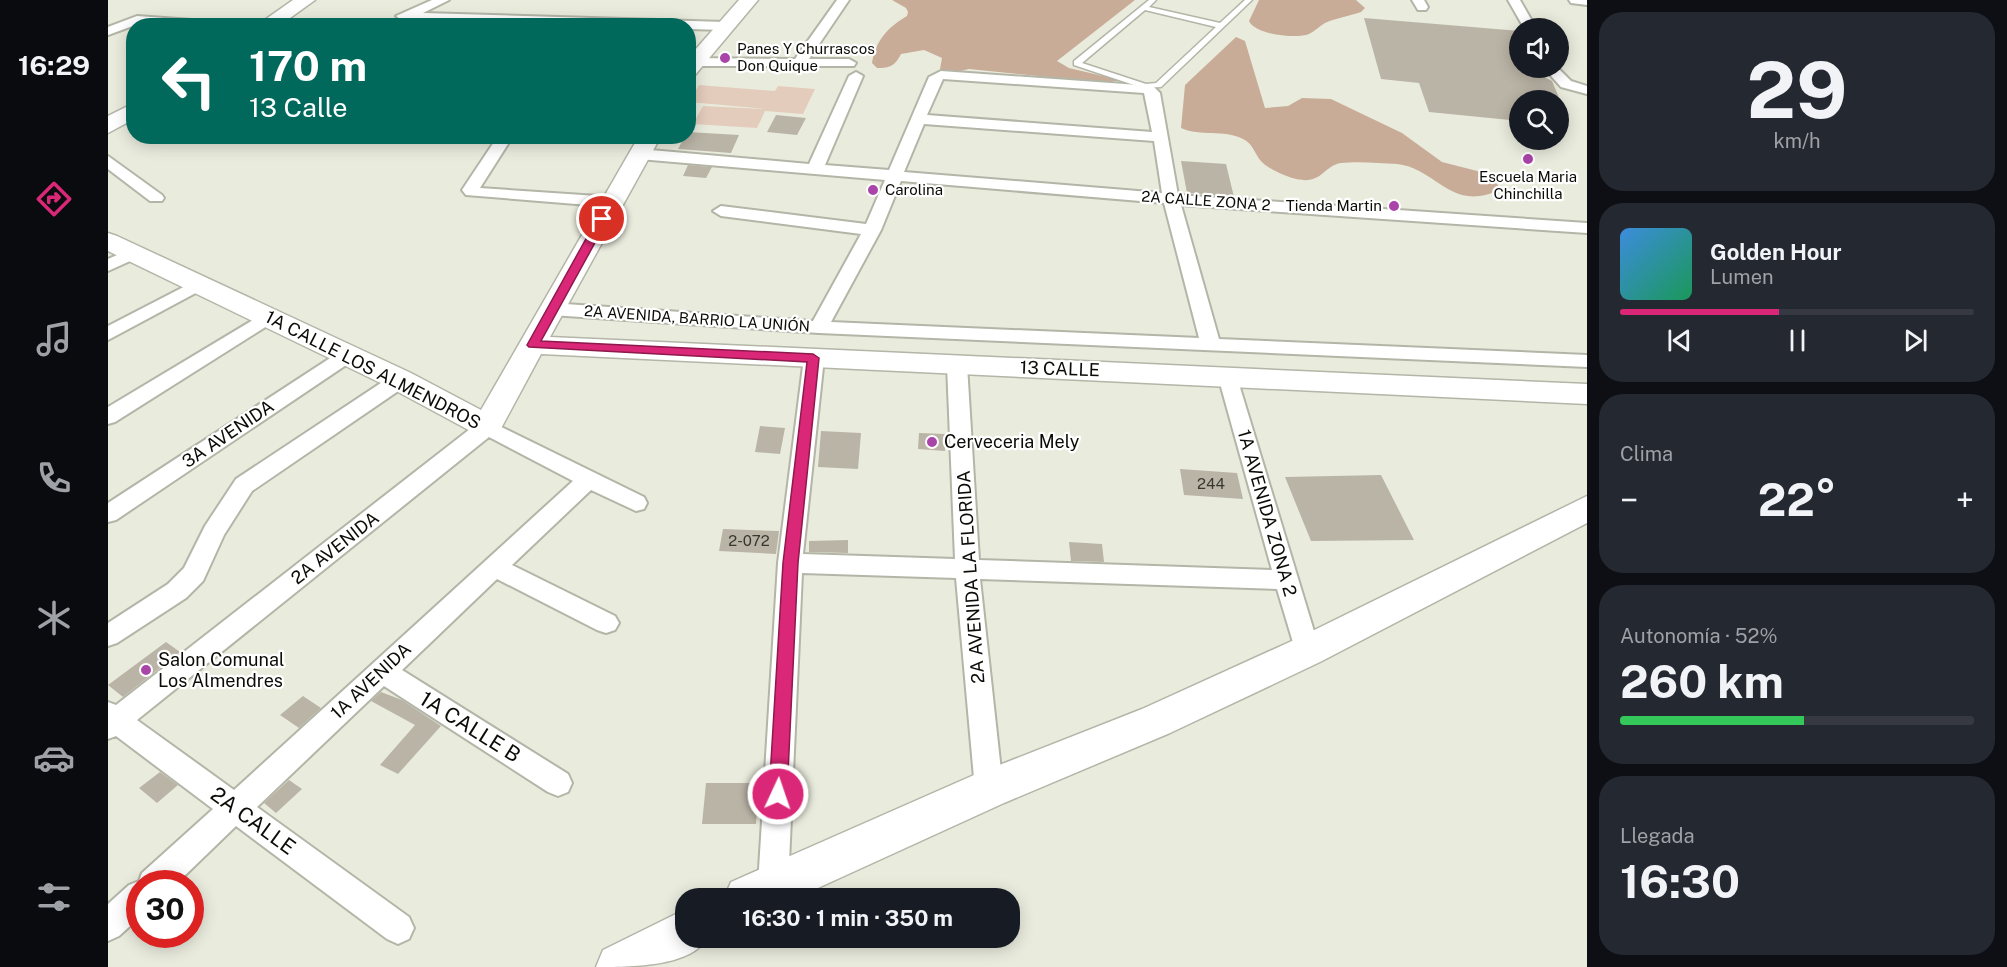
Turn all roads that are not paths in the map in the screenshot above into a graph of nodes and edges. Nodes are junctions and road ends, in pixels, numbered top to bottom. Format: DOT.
graph roads {
  1 [pos="306,0"];
  2 [pos="443,0"];
  3 [pos="748,0"];
  4 [pos="843,0"];
  5 [pos="1153,0"];
  6 [pos="1249,0"];
  7 [pos="1514,0"];
  8 [pos="1575,0"];
  9 [pos="1587,1"];
  10 [pos="1145,8"];
  11 [pos="402,16"];
  12 [pos="278,18"];
  13 [pos="400,18"];
  14 [pos="467,18"];
  15 [pos="1524,18"];
  16 [pos="126,24"];
  17 [pos="696,25"];
  18 [pos="725,26"];
  19 [pos="1222,26"];
  20 [pos="108,31"];
  21 [pos="696,58"];
  22 [pos="799,63"];
  23 [pos="696,65"];
  24 [pos="1557,78"];
  25 [pos="1587,90"];
  26 [pos="126,116"];
  27 [pos="919,119"];
  28 [pos="108,126"];
  29 [pos="1160,137"];
  30 [pos="501,144"];
  31 [pos="645,145"];
  32 [pos="108,161"];
  33 [pos="814,169"];
  34 [pos="897,175"];
  35 [pos="156,198"];
  36 [pos="1171,199"];
  37 [pos="613,201"];
  38 [pos="721,211"];
  39 [pos="1587,228"];
  40 [pos="872,230"];
  41 [pos="120,247"];
  42 [pos="108,266"];
  43 [pos="199,284"];
  44 [pos="551,309"];
  45 [pos="268,317"];
  46 [pos="819,327"];
  47 [pos="108,334"];
  48 [pos="533,345"];
  49 [pos="1211,345"];
  50 [pos="348,355"];
  51 [pos="813,358"];
  52 [pos="1587,361"];
  53 [pos="957,365"];
  54 [pos="1228,376"];
  55 [pos="399,380"];
  56 [pos="1587,394"];
  57 [pos="108,417"];
  58 [pos="487,428"];
  59 [pos="589,479"];
  60 [pos="636,503"];
  61 [pos="1587,508"];
  62 [pos="108,514"];
  63 [pos="790,563"];
  64 [pos="494,567"];
  65 [pos="967,568"];
  66 [pos="1287,580"];
  67 [pos="606,623"];
  68 [pos="108,636"];
  69 [pos="1307,651"];
  70 [pos="382,671"];
  71 [pos="111,720"];
  72 [pos="558,783"];
  73 [pos="989,789"];
  74 [pos="235,808"];
  75 [pos="168,870"];
  76 [pos="760,888"];
  77 [pos="769,888"];
  78 [pos="126,909"];
  79 [pos="108,925"];
  80 [pos="398,928"];
  81 [pos="675,938"];
  82 [pos="620,967"];
  1 -- 12 [label="street"];
  2 -- 11 [label="street"];
  3 -- 18 [label="street"];
  4 -- 22 [label="street"];
  5 -- 10 [label="lane"];
  6 -- 19 [label="lane"];
  7 -- 15 [label="street"];
  8 -- 9 [label="street"];
  10 -- 19 [label="lane"];
  10 -- 19 [label="lane"];
  11 -- 13 [label="street"];
  11 -- 14 [label="street"];
  16 -- 20 [label="street"];
  17 -- 18 [label="street"];
  18 -- 21 [label="street"];
  22 -- 23 [label="street"];
  22 -- 33 [label="street"];
  24 -- 25 [label="street"];
  26 -- 28 [label="street"];
  27 -- 29 [label="street"];
  27 -- 29 [label="street, 2A AVENIDA, BARRIO LA UNIÓN"];
  27 -- 34 [label="street, 2A AVENIDA, BARRIO LA UNIÓN"];
  29 -- 36 [label="street"];
  30 -- 37 [label="street"];
  31 -- 33 [label="street, 2A CALLE ZONA 2"];
  31 -- 37 [label="street, 2A AVENIDA"];
  32 -- 35 [label="street"];
  33 -- 34 [label="street, 2A CALLE ZONA 2"];
  34 -- 36 [label="street, 2A CALLE ZONA 2"];
  34 -- 40 [label="street, 2A AVENIDA, BARRIO LA UNIÓN"];
  36 -- 39 [label="street, 2A CALLE ZONA 2"];
  36 -- 49 [label="street"];
  37 -- 44 [label="street, 2A AVENIDA"];
  38 -- 40 [label="street"];
  40 -- 46 [label="street, 2A AVENIDA, BARRIO LA UNIÓN"];
  41 -- 42 [label="street"];
  41 -- 43 [label="street, 1A CALLE LOS ALMENDROS"];
  43 -- 45 [label="street, 1A CALLE LOS ALMENDROS"];
  43 -- 47 [label="street"];
  44 -- 46 [label="street, 2A AVENIDA, BARRIO LA UNIÓN"];
  44 -- 48 [label="street, 2A AVENIDA"];
  45 -- 50 [label="street, 1A CALLE LOS ALMENDROS"];
  45 -- 57 [label="street"];
  46 -- 49 [label="street"];
  48 -- 51 [label="street, 13 CALLE"];
  48 -- 58 [label="street, 2A AVENIDA"];
  49 -- 52 [label="street"];
  50 -- 55 [label="street, 1A CALLE LOS ALMENDROS"];
  50 -- 62 [label="street, 3A AVENIDA"];
  51 -- 53 [label="street, 13 CALLE"];
  51 -- 63 [label="street"];
  53 -- 54 [label="street, 13 CALLE"];
  53 -- 65 [label="street, 2A AVENIDA LA FLORIDA"];
  54 -- 56 [label="street, 13 CALLE"];
  54 -- 66 [label="street, 1A AVENIDA ZONA 2"];
  55 -- 58 [label="street, 1A CALLE LOS ALMENDROS"];
  55 -- 68 [label="street"];
  58 -- 59 [label="street, 1A CALLE LOS ALMENDROS"];
  58 -- 71 [label="street, 2A AVENIDA"];
  59 -- 60 [label="street, 1A CALLE LOS ALMENDROS"];
  59 -- 64 [label="street, 1A AVENIDA"];
  61 -- 69 [label="street"];
  63 -- 65 [label="street"];
  63 -- 76 [label="street"];
  64 -- 67 [label="street"];
  64 -- 70 [label="street, 1A AVENIDA"];
  65 -- 66 [label="street"];
  65 -- 73 [label="street, 2A AVENIDA LA FLORIDA"];
  66 -- 69 [label="street, 1A AVENIDA ZONA 2"];
  69 -- 73 [label="street"];
  70 -- 72 [label="street, 1A CALLE B"];
  70 -- 74 [label="street, 1A AVENIDA"];
  71 -- 74 [label="street, 2A CALLE"];
  73 -- 77 [label="street"];
  74 -- 75 [label="street, 1A AVENIDA"];
  74 -- 80 [label="street, 2A CALLE"];
  78 -- 79 [label="street"];
  81 -- 82 [label="street"];
}
